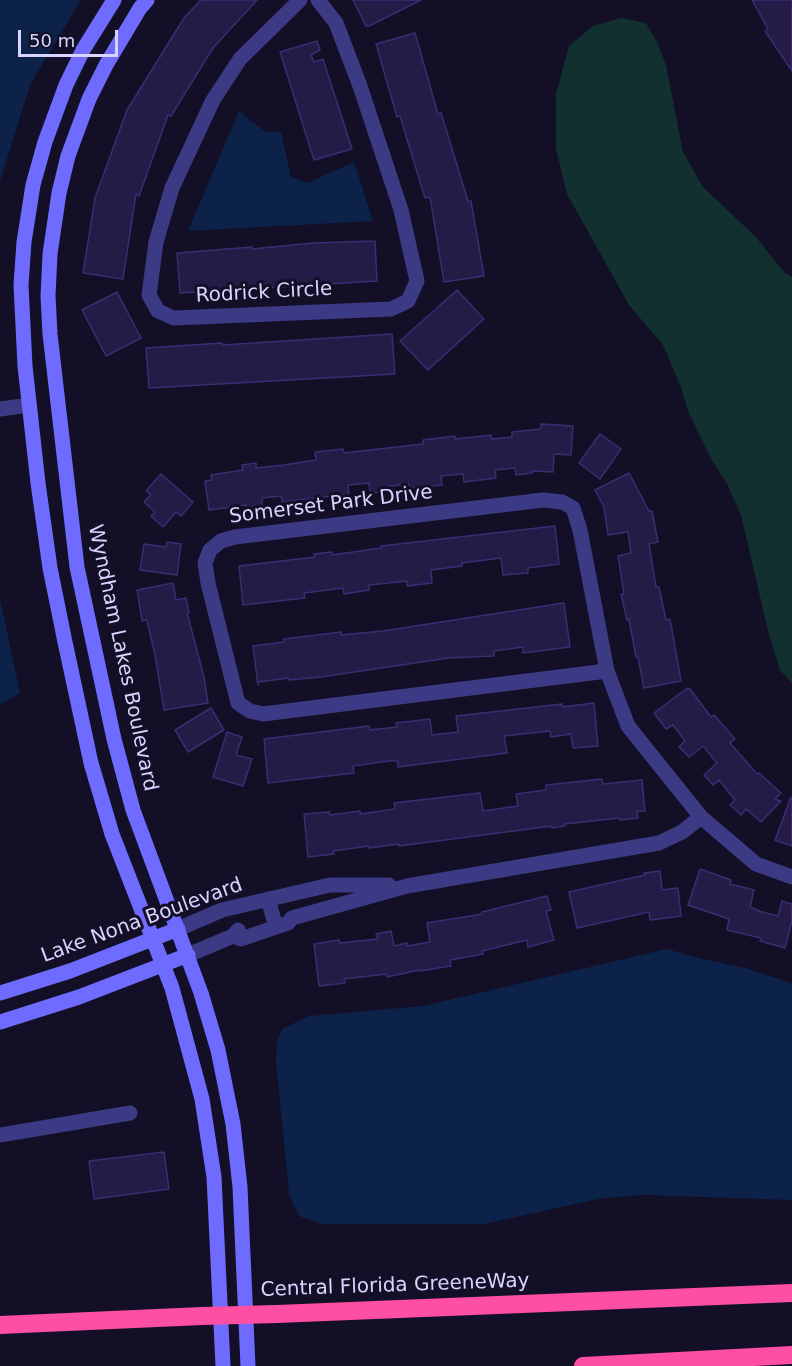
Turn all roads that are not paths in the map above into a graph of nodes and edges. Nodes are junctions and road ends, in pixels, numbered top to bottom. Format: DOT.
graph roads {
  1 [pos="114,0"];
  2 [pos="147,0"];
  3 [pos="300,0"];
  4 [pos="318,0"];
  5 [pos="29,405"];
  6 [pos="0,409"];
  7 [pos="607,670"];
  8 [pos="701,817"];
  9 [pos="792,877"];
  10 [pos="406,886"];
  11 [pos="268,899"];
  12 [pos="275,923"];
  13 [pos="178,930"];
  14 [pos="154,939"];
  15 [pos="188,955"];
  16 [pos="164,965"];
  17 [pos="0,993"];
  18 [pos="0,1022"];
  19 [pos="130,1113"];
  20 [pos="0,1135"];
  21 [pos="792,1293"];
  22 [pos="0,1325"];
  23 [pos="792,1355"];
  24 [pos="223,1366"];
  25 [pos="248,1366"];
  26 [pos="583,1366"];
  1 -- 5 [label="street"];
  2 -- 13 [label="street, Wyndham Lakes Boulevard"];
  3 -- 4 [label="street, Rodrick Circle"];
  5 -- 6 [label="street"];
  5 -- 14 [label="street"];
  7 -- 7 [label="street, Somerset Park Drive"];
  7 -- 8 [label="street, Somerset Park Drive"];
  8 -- 9 [label="street, Somerset Park Drive"];
  8 -- 10 [label="street, Lake Nona Boulevard"];
  10 -- 11 [label="street, Lake Nona Boulevard"];
  10 -- 12 [label="street, Lake Nona Boulevard"];
  11 -- 12 [label="street"];
  11 -- 13 [label="street, Lake Nona Boulevard"];
  12 -- 15 [label="street, Lake Nona Boulevard"];
  13 -- 14 [label="street, Lake Nona Boulevard"];
  13 -- 15 [label="street, Wyndham Lakes Boulevard"];
  14 -- 16 [label="street"];
  14 -- 17 [label="street, Lake Nona Boulevard"];
  15 -- 16 [label="street, Lake Nona Boulevard"];
  15 -- 25 [label="street, Wyndham Lakes Boulevard"];
  16 -- 18 [label="street, Lake Nona Boulevard"];
  16 -- 24 [label="street"];
  19 -- 20 [label="street"];
  21 -- 22 [label="highway, Central Florida GreeneWay, bridge"];
  23 -- 26 [label="highway"];
}
